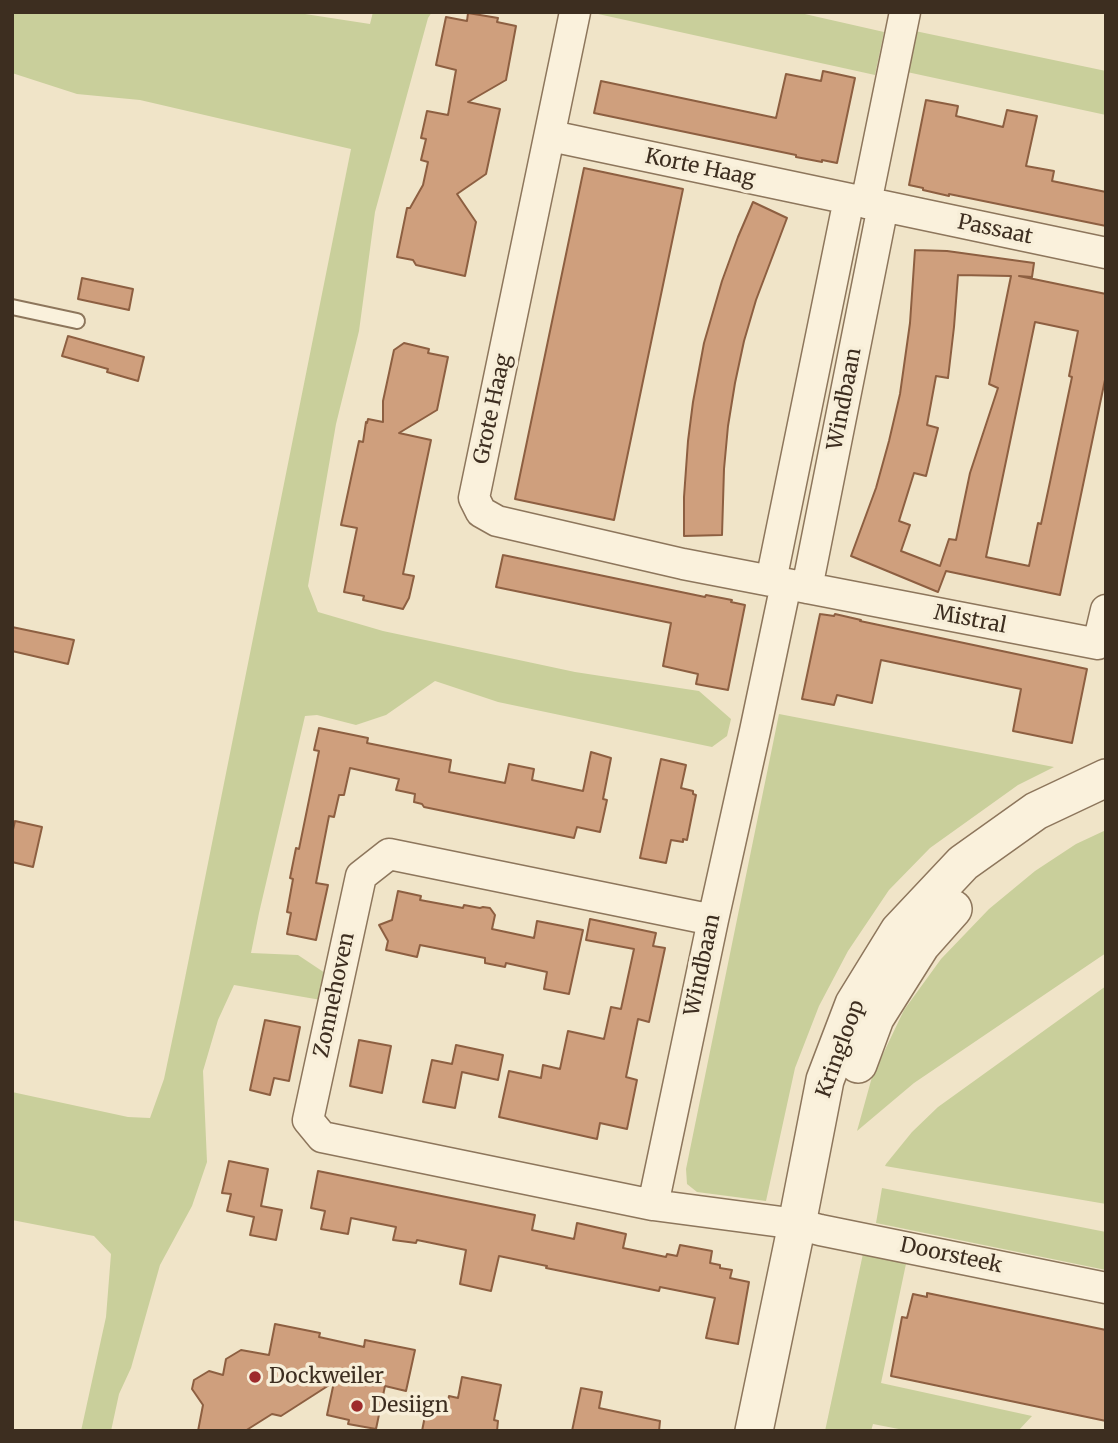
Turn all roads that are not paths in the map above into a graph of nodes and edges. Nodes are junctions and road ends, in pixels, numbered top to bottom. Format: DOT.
graph roads {
  1 [pos="575,12"];
  2 [pos="905,12"];
  3 [pos="551,136"];
  4 [pos="866,203"];
  5 [pos="1106,253"];
  6 [pos="12,307"];
  7 [pos="77,321"];
  8 [pos="788,584"];
  9 [pos="1106,610"];
  10 [pos="1106,778"];
  11 [pos="1106,803"];
  12 [pos="713,920"];
  13 [pos="653,1205"];
  14 [pos="809,1227"];
  15 [pos="1106,1288"];
  16 [pos="754,1431"];
  17 [pos="778,1431"];
  1 -- 3 [label="street, Grote Haag"];
  2 -- 4 [label="street, Windbaan"];
  3 -- 4 [label="street, Korte Haag"];
  3 -- 8 [label="street, Grote Haag"];
  4 -- 5 [label="street, Passaat"];
  4 -- 8 [label="street, Windbaan"];
  6 -- 7 [label="lane"];
  8 -- 9 [label="street, Mistral"];
  8 -- 12 [label="street, Windbaan"];
  10 -- 14 [label="street, Kringloop"];
  11 -- 14 [label="street, Kringloop"];
  12 -- 13 [label="street, Windbaan"];
  12 -- 13 [label="street, Zonnehoven"];
  13 -- 14 [label="street"];
  14 -- 15 [label="street, Doorsteek"];
  14 -- 16 [label="street, Kringloop"];
  14 -- 17 [label="street, Kringloop"];
}
